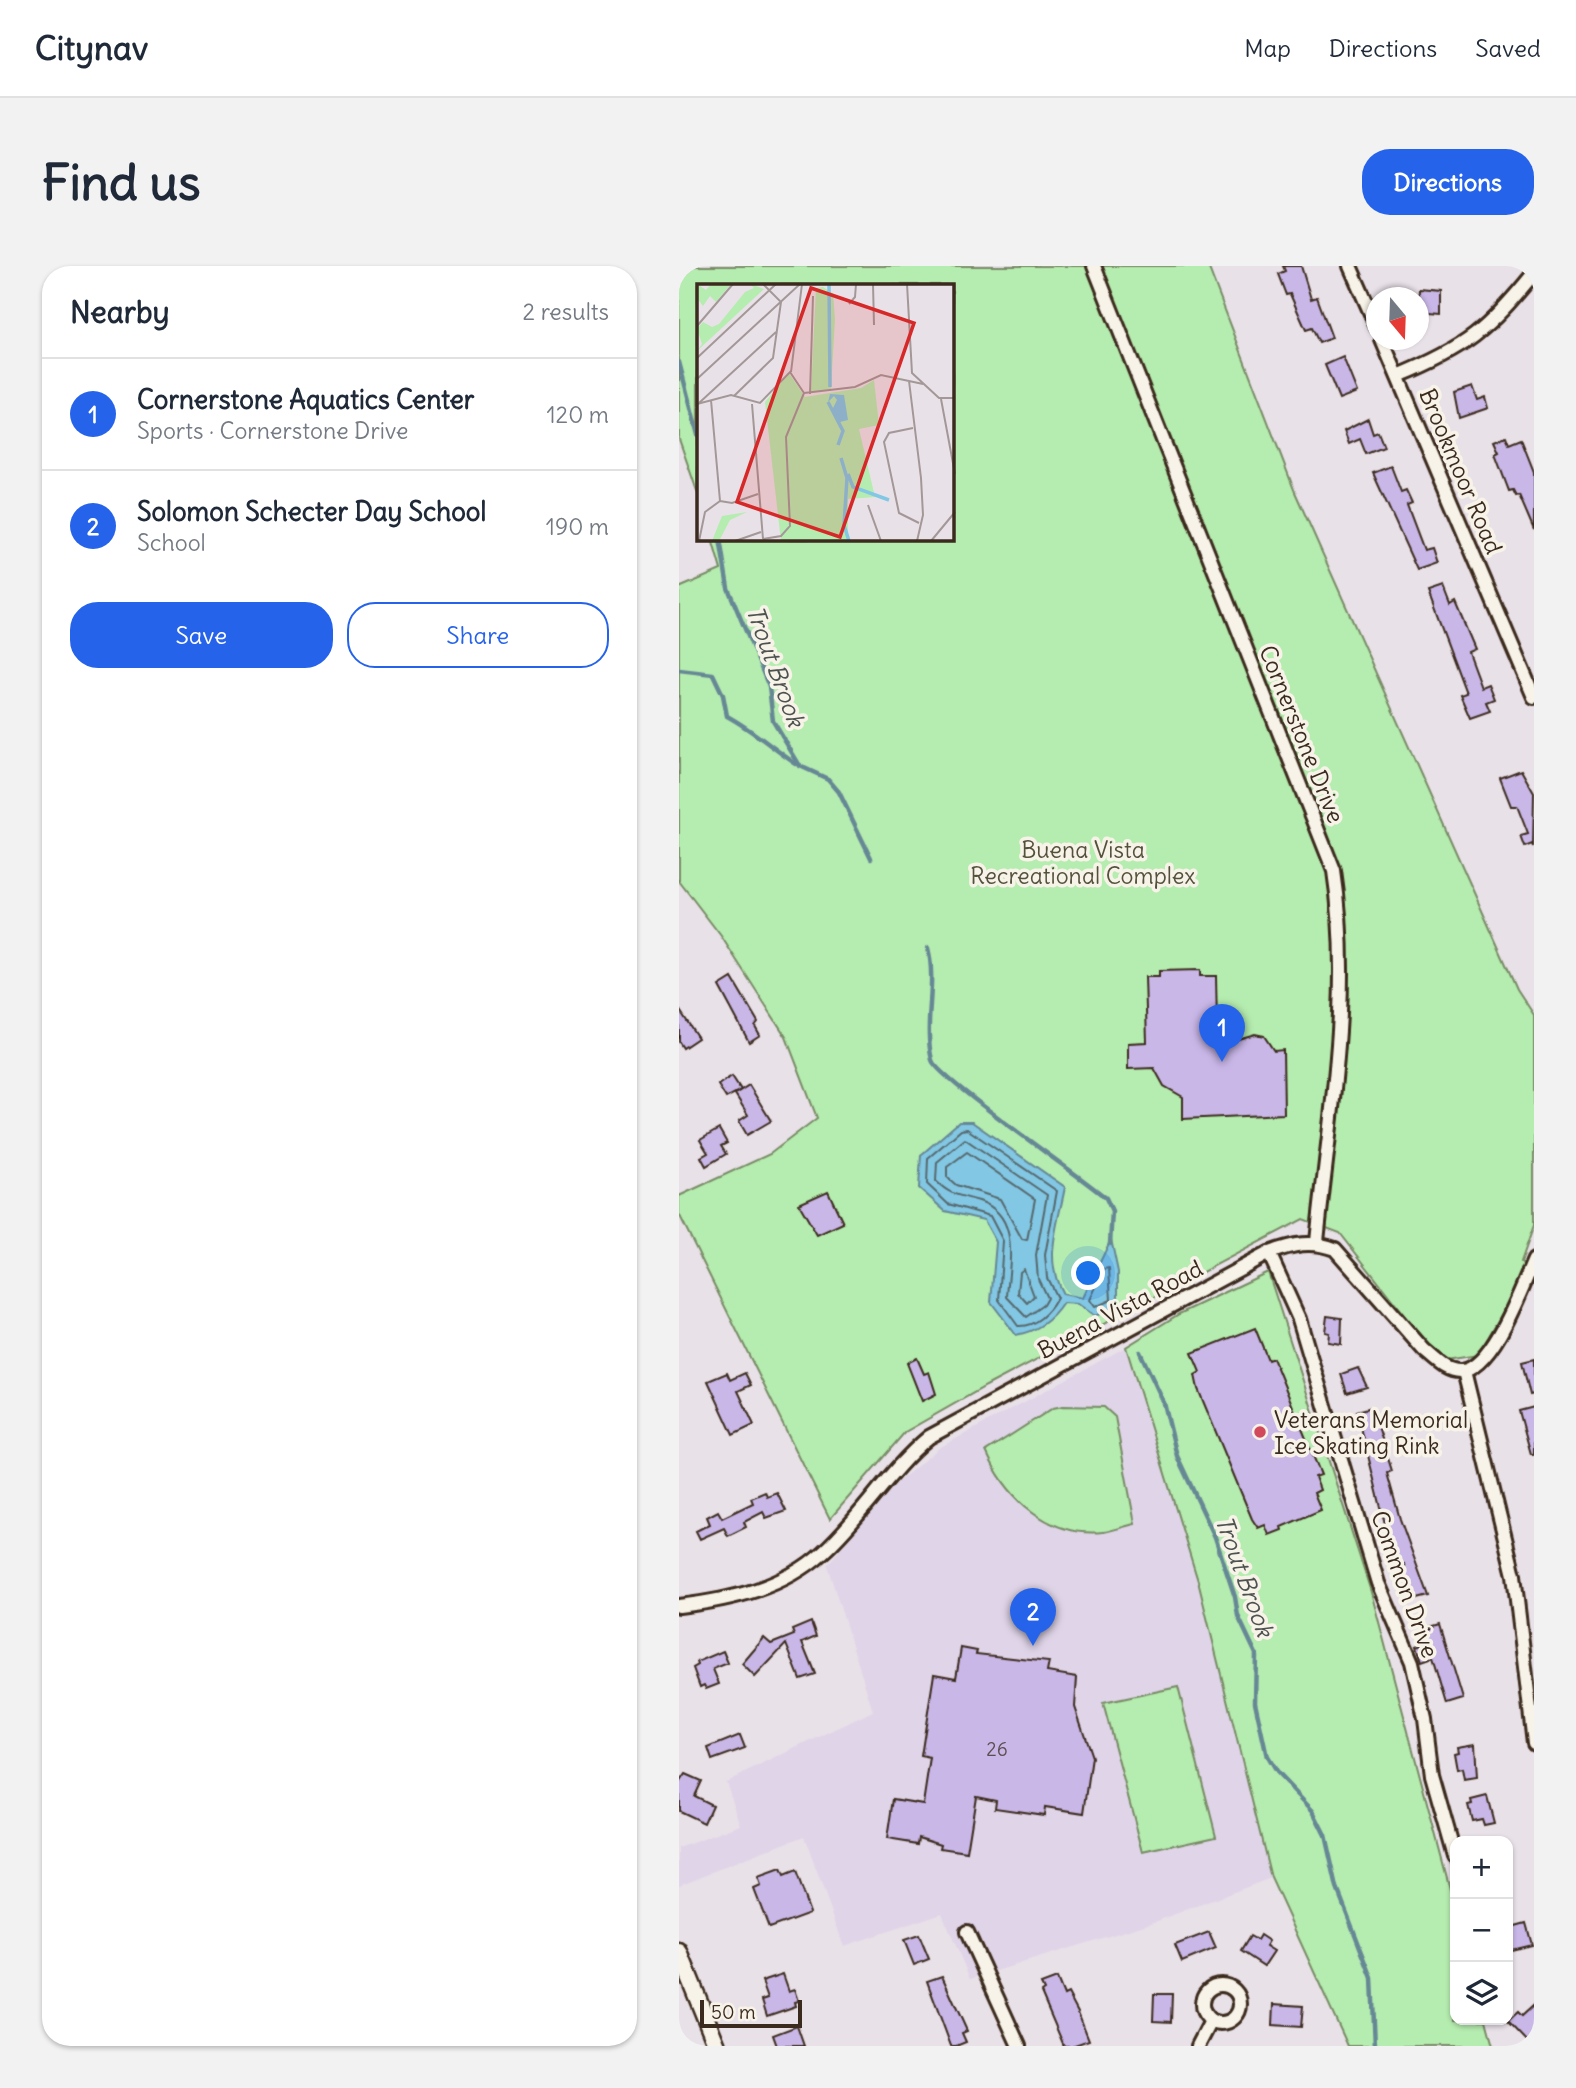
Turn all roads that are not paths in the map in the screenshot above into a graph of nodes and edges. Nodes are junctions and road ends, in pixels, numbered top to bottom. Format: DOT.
graph roads {
  1 [pos="1094,266"];
  2 [pos="1350,266"];
  3 [pos="1534,273"];
  4 [pos="1366,302"];
  5 [pos="1386,350"];
  6 [pos="1398,376"];
  7 [pos="1534,697"];
  8 [pos="1317,1242"];
  9 [pos="1269,1253"];
  10 [pos="1534,1260"];
  11 [pos="1464,1371"];
  12 [pos="679,1606"];
  13 [pos="1534,1743"];
  14 [pos="1450,1839"];
  15 [pos="967,1932"];
  16 [pos="679,1952"];
  17 [pos="1211,2021"];
  18 [pos="717,2046"];
  19 [pos="1019,2046"];
  20 [pos="1198,2046"];
  1 -- 8 [label="street, Cornerstone Drive"];
  2 -- 4 [label="street"];
  3 -- 6 [label="street"];
  5 -- 6 [label="street, Brookmoor Road"];
  6 -- 7 [label="street, Brookmoor Road"];
  8 -- 9 [label="street, Buena Vista Road"];
  8 -- 11 [label="street"];
  9 -- 12 [label="street, Buena Vista Road"];
  9 -- 14 [label="street, Common Drive"];
  10 -- 11 [label="street"];
  11 -- 13 [label="street"];
  15 -- 19 [label="street"];
  16 -- 18 [label="main road"];
  17 -- 20 [label="street"];
}
